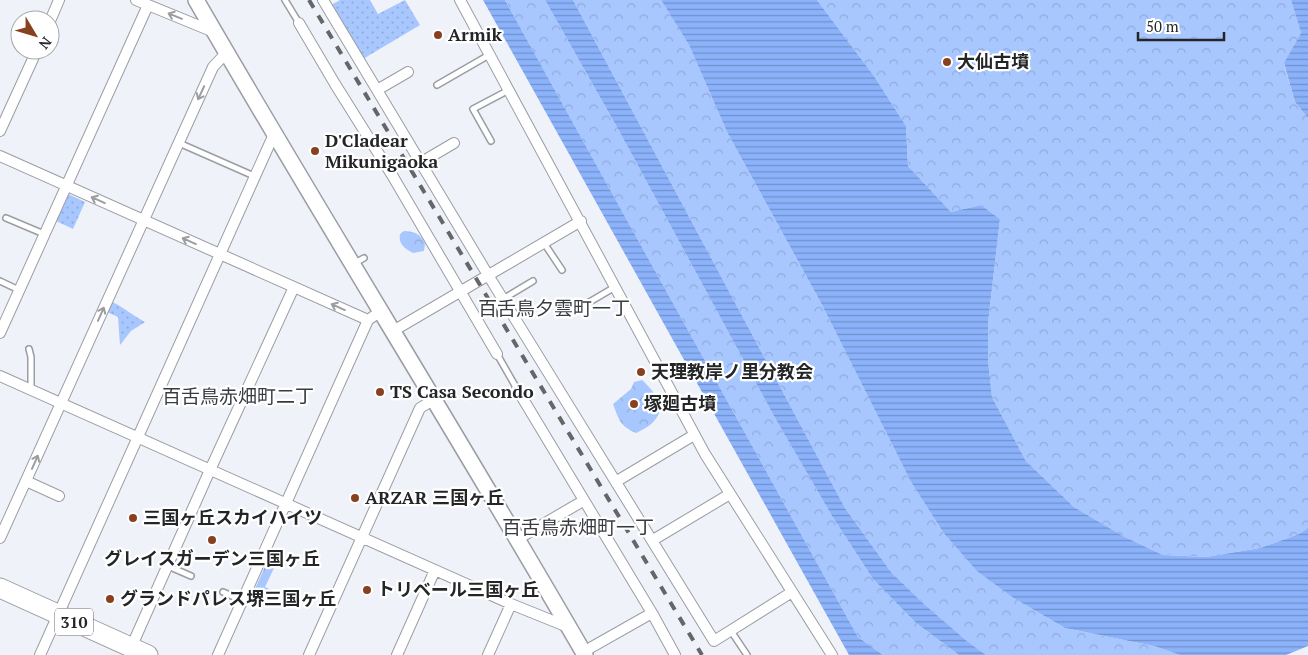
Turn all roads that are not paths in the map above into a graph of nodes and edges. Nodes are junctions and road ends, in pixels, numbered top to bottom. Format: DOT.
graph roads {
  1 [pos="136,0"];
  2 [pos="196,0"];
  3 [pos="285,0"];
  4 [pos="323,0"];
  5 [pos="460,0"];
  6 [pos="148,5"];
  7 [pos="300,23"];
  8 [pos="214,32"];
  9 [pos="226,52"];
  10 [pos="490,55"];
  11 [pos="32,60"];
  12 [pos="408,72"];
  13 [pos="437,85"];
  14 [pos="377,90"];
  15 [pos="509,90"];
  16 [pos="0,131"];
  17 [pos="274,134"];
  18 [pos="491,141"];
  19 [pos="178,142"];
  20 [pos="454,143"];
  21 [pos="0,156"];
  22 [pos="420,163"];
  23 [pos="254,176"];
  24 [pos="66,186"];
  25 [pos="6,218"];
  26 [pos="142,220"];
  27 [pos="581,221"];
  28 [pos="44,234"];
  29 [pos="544,242"];
  30 [pos="219,254"];
  31 [pos="562,270"];
  32 [pos="486,276"];
  33 [pos="0,281"];
  34 [pos="533,281"];
  35 [pos="294,287"];
  36 [pos="615,287"];
  37 [pos="463,289"];
  38 [pos="19,290"];
  39 [pos="503,299"];
  40 [pos="581,307"];
  41 [pos="381,312"];
  42 [pos="368,320"];
  43 [pos="393,331"];
  44 [pos="0,333"];
  45 [pos="29,350"];
  46 [pos="497,354"];
  47 [pos="0,376"];
  48 [pos="517,389"];
  49 [pos="31,390"];
  50 [pos="433,400"];
  51 [pos="61,403"];
  52 [pos="694,435"];
  53 [pos="137,437"];
  54 [pos="210,470"];
  55 [pos="26,481"];
  56 [pos="617,482"];
  57 [pos="730,494"];
  58 [pos="58,496"];
  59 [pos="583,501"];
  60 [pos="287,504"];
  61 [pos="362,537"];
  62 [pos="0,538"];
  63 [pos="516,540"];
  64 [pos="653,540"];
  65 [pos="167,566"];
  66 [pos="434,570"];
  67 [pos="190,576"];
  68 [pos="0,588"];
  69 [pos="223,592"];
  70 [pos="792,592"];
  71 [pos="244,601"];
  72 [pos="510,604"];
  73 [pos="652,613"];
  74 [pos="58,615"];
  75 [pos="568,627"];
  76 [pos="731,630"];
  77 [pos="135,652"];
  78 [pos="583,654"];
  79 [pos="40,655"];
  80 [pos="218,655"];
  81 [pos="309,655"];
  82 [pos="397,655"];
  83 [pos="488,655"];
  84 [pos="675,655"];
  85 [pos="747,655"];
  86 [pos="832,655"];
  1 -- 6 [label="street"];
  2 -- 8 [label="street"];
  3 -- 7 [label="lane"];
  4 -- 14 [label="street"];
  5 -- 10 [label="street"];
  8 -- 6 [label="street, one-way"];
  6 -- 24 [label="street"];
  7 -- 37 [label="street"];
  8 -- 9 [label="street"];
  9 -- 17 [label="street"];
  9 -- 19 [label="street, one-way"];
  10 -- 13 [label="lane"];
  10 -- 15 [label="street"];
  11 -- 16 [label="street"];
  12 -- 14 [label="street"];
  14 -- 22 [label="street"];
  15 -- 18 [label="lane"];
  15 -- 27 [label="street"];
  17 -- 23 [label="street"];
  17 -- 41 [label="street"];
  19 -- 23 [label="lane"];
  19 -- 26 [label="street"];
  20 -- 22 [label="street"];
  21 -- 24 [label="street"];
  22 -- 32 [label="street"];
  23 -- 30 [label="street"];
  26 -- 24 [label="street, one-way"];
  24 -- 28 [label="street"];
  25 -- 28 [label="lane"];
  30 -- 26 [label="street, one-way"];
  51 -- 26 [label="street, one-way"];
  27 -- 29 [label="street"];
  27 -- 36 [label="street"];
  28 -- 38 [label="street"];
  29 -- 31 [label="lane"];
  29 -- 32 [label="street"];
  30 -- 35 [label="street"];
  30 -- 53 [label="street"];
  32 -- 37 [label="street"];
  32 -- 39 [label="street"];
  33 -- 38 [label="lane"];
  34 -- 39 [label="lane"];
  42 -- 35 [label="street, one-way"];
  35 -- 54 [label="street"];
  36 -- 40 [label="lane"];
  36 -- 52 [label="street"];
  37 -- 43 [label="street"];
  37 -- 46 [label="street"];
  38 -- 44 [label="street"];
  39 -- 56 [label="street"];
  41 -- 42 [label="street"];
  41 -- 43 [label="street"];
  42 -- 60 [label="street"];
  43 -- 50 [label="street"];
  45 -- 49 [label="lane"];
  46 -- 48 [label="lane"];
  47 -- 49 [label="street"];
  48 -- 59 [label="street"];
  49 -- 51 [label="street"];
  50 -- 61 [label="street"];
  50 -- 63 [label="street"];
  51 -- 53 [label="street"];
  55 -- 51 [label="street, one-way"];
  52 -- 56 [label="street"];
  52 -- 57 [label="street"];
  53 -- 54 [label="street"];
  53 -- 74 [label="street"];
  54 -- 60 [label="street"];
  54 -- 65 [label="street"];
  55 -- 58 [label="street"];
  55 -- 62 [label="street"];
  56 -- 64 [label="street"];
  57 -- 64 [label="street"];
  57 -- 70 [label="street"];
  59 -- 63 [label="street"];
  59 -- 73 [label="street"];
  60 -- 61 [label="street"];
  60 -- 71 [label="street"];
  61 -- 66 [label="street"];
  61 -- 81 [label="street"];
  63 -- 75 [label="street"];
  64 -- 76 [label="street"];
  65 -- 67 [label="lane"];
  65 -- 77 [label="street"];
  66 -- 72 [label="street"];
  66 -- 82 [label="street"];
  68 -- 74 [label="highway, 310"];
  69 -- 71 [label="lane"];
  70 -- 76 [label="street"];
  70 -- 86 [label="street"];
  71 -- 80 [label="street"];
  72 -- 75 [label="street"];
  72 -- 83 [label="street"];
  73 -- 78 [label="street"];
  73 -- 84 [label="street"];
  74 -- 77 [label="highway, 310"];
  74 -- 79 [label="street"];
  75 -- 78 [label="street"];
  76 -- 85 [label="lane"];
}
